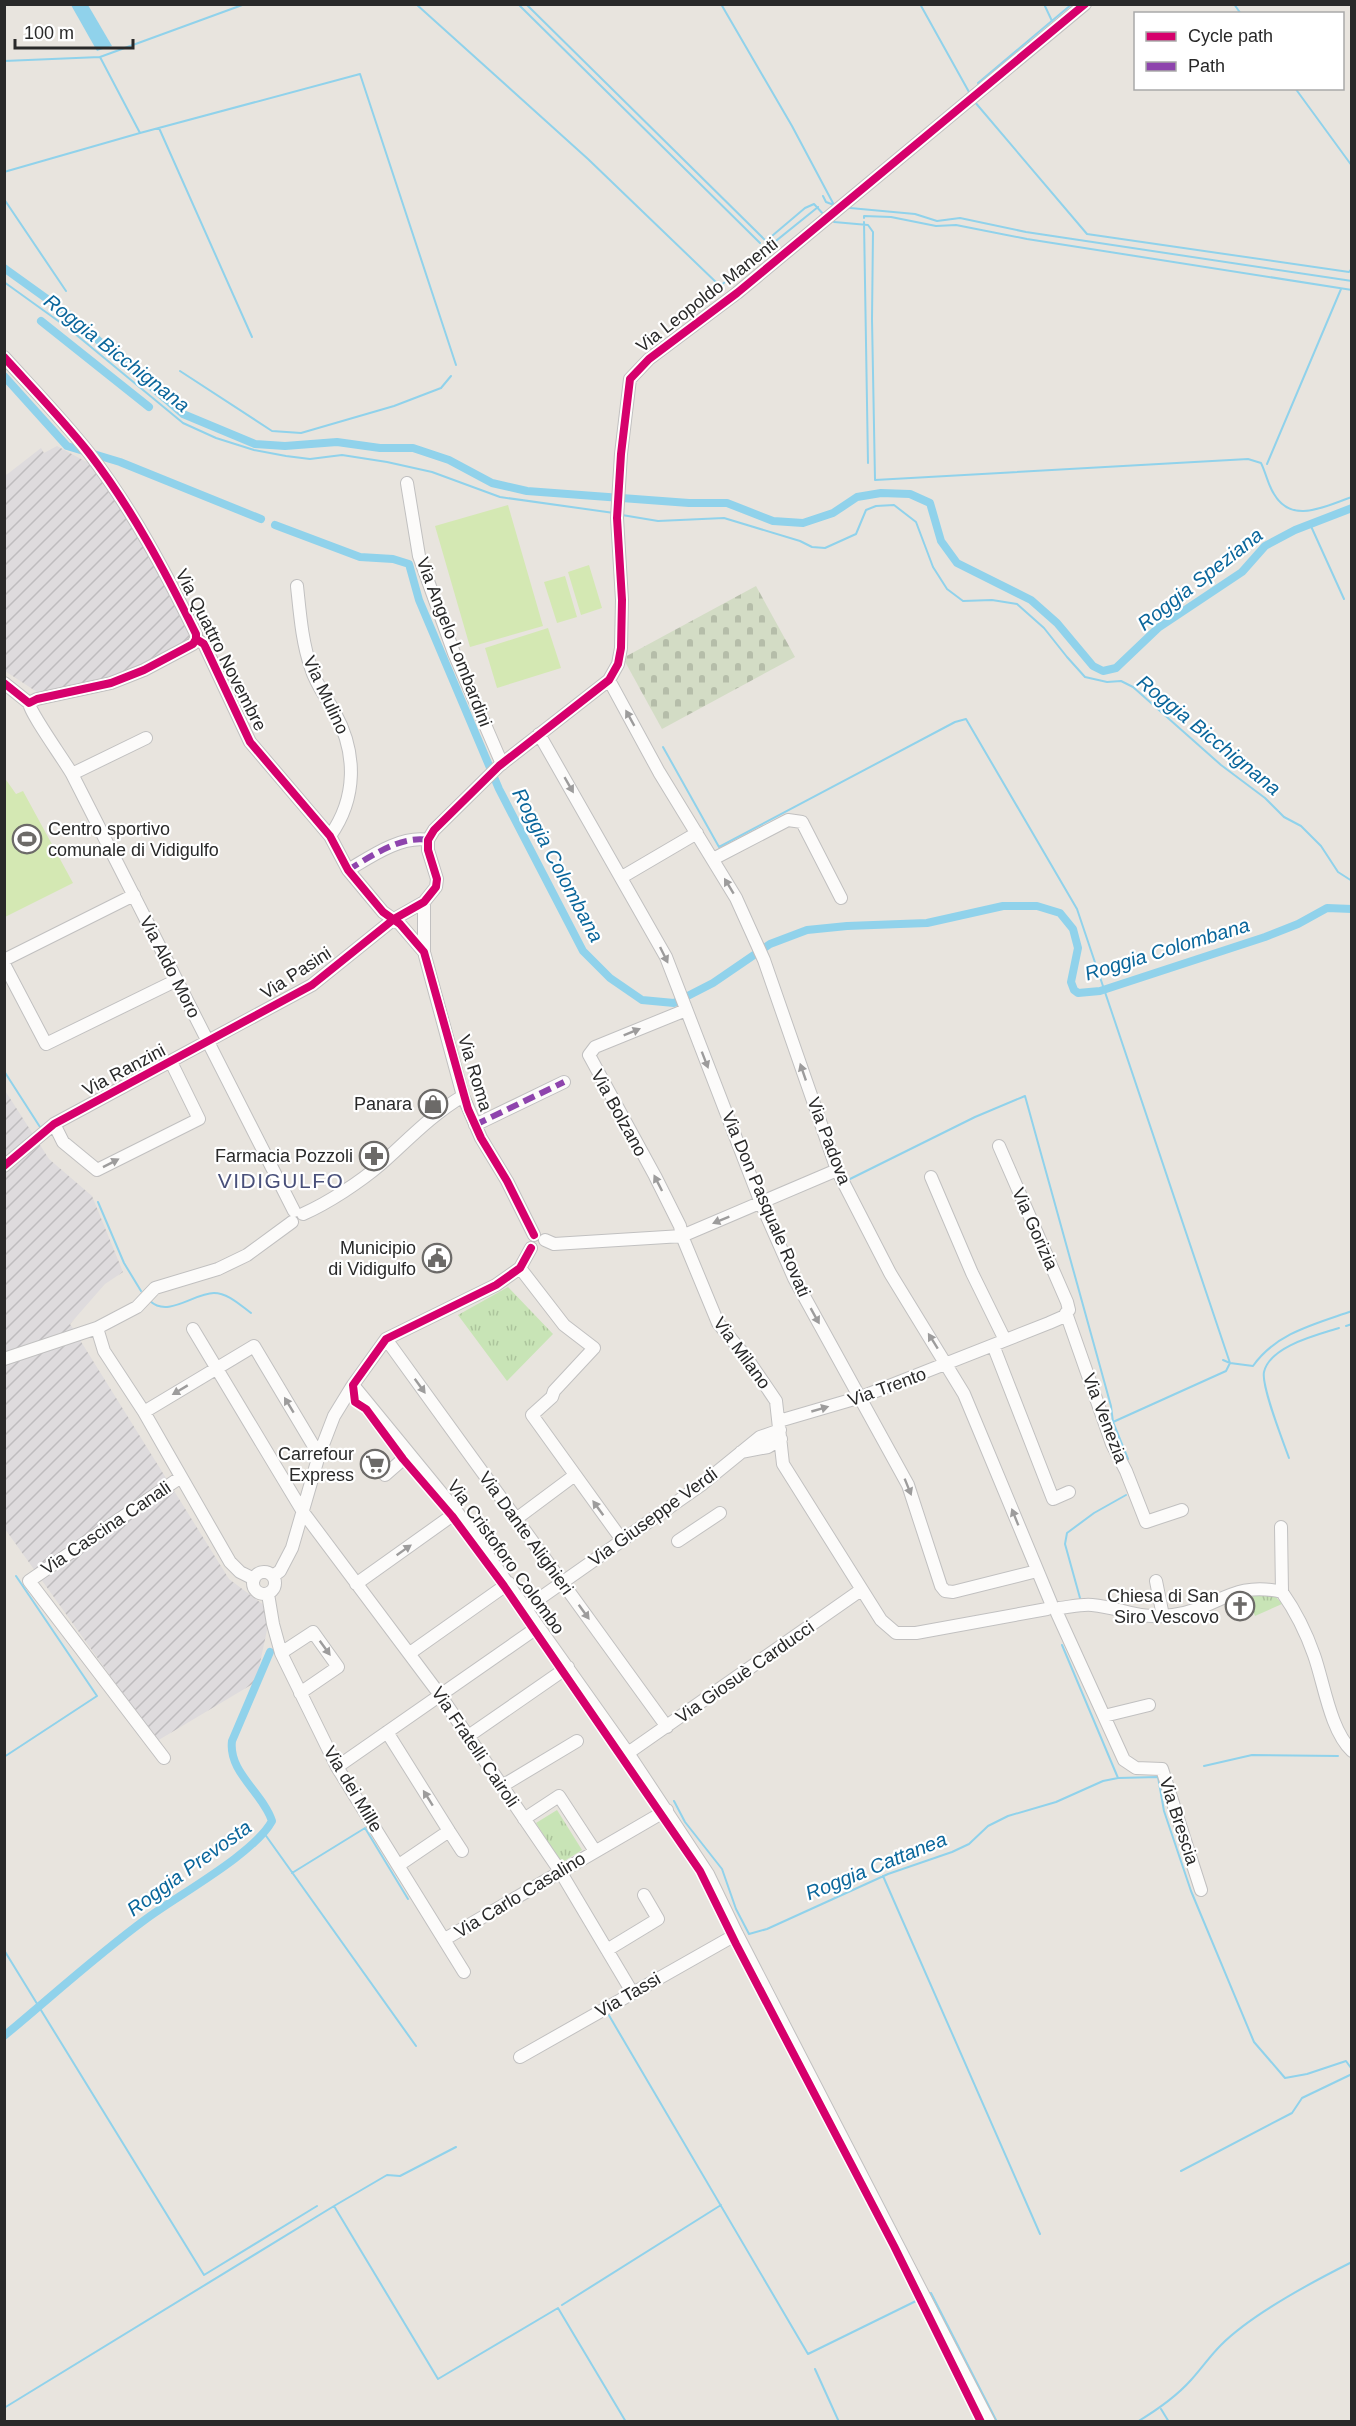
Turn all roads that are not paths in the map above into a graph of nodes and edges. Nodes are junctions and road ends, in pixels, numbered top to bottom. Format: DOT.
graph roads {
  1 [pos="1085,4"];
  2 [pos="4,357"];
  3 [pos="407,483"];
  4 [pos="297,586"];
  5 [pos="196,639"];
  6 [pos="609,680"];
  7 [pos="4,683"];
  8 [pos="33,701"];
  9 [pos="539,734"];
  10 [pos="146,738"];
  11 [pos="501,765"];
  12 [pos="72,774"];
  13 [pos="697,833"];
  14 [pos="330,836"];
  15 [pos="428,840"];
  16 [pos="712,859"];
  17 [pos="348,870"];
  18 [pos="621,877"];
  19 [pos="134,895"];
  20 [pos="841,898"];
  21 [pos="424,902"];
  22 [pos="394,919"];
  23 [pos="424,952"];
  24 [pos="4,962"];
  25 [pos="177,980"];
  26 [pos="685,1008"];
  27 [pos="208,1042"];
  28 [pos="171,1062"];
  29 [pos="564,1082"];
  30 [pos="463,1096"];
  31 [pos="54,1124"];
  32 [pos="475,1125"];
  33 [pos="999,1146"];
  34 [pos="4,1166"];
  35 [pos="837,1170"];
  36 [pos="931,1178"];
  37 [pos="761,1203"];
  38 [pos="296,1216"];
  39 [pos="682,1236"];
  40 [pos="540,1238"];
  41 [pos="520,1268"];
  42 [pos="1066,1313"];
  43 [pos="97,1328"];
  44 [pos="193,1329"];
  45 [pos="386,1339"];
  46 [pos="999,1343"];
  47 [pos="4,1359"];
  48 [pos="947,1364"];
  49 [pos="216,1368"];
  50 [pos="353,1385"];
  51 [pos="861,1397"];
  52 [pos="144,1412"];
  53 [pos="780,1430"];
  54 [pos="756,1450"];
  55 [pos="740,1453"];
  56 [pos="409,1454"];
  57 [pos="319,1455"];
  58 [pos="783,1464"];
  59 [pos="385,1475"];
  60 [pos="575,1475"];
  61 [pos="181,1477"];
  62 [pos="1070,1492"];
  63 [pos="1182,1510"];
  64 [pos="303,1512"];
  65 [pos="458,1512"];
  66 [pos="720,1513"];
  67 [pos="516,1519"];
  68 [pos="1281,1527"];
  69 [pos="622,1540"];
  70 [pos="678,1541"];
  71 [pos="1037,1571"];
  72 [pos="273,1576"];
  73 [pos="254,1579"];
  74 [pos="1156,1581"];
  75 [pos="562,1582"];
  76 [pos="509,1583"];
  77 [pos="356,1584"];
  78 [pos="861,1590"];
  79 [pos="1282,1592"];
  80 [pos="268,1594"];
  81 [pos="526,1608"];
  82 [pos="1054,1608"];
  83 [pos="1163,1616"];
  84 [pos="538,1626"];
  85 [pos="281,1653"];
  86 [pos="410,1653"];
  87 [pos="568,1667"];
  88 [pos="300,1693"];
  89 [pos="440,1695"];
  90 [pos="1149,1705"];
  91 [pos="1104,1716"];
  92 [pos="667,1727"];
  93 [pos="387,1732"];
  94 [pos="467,1737"];
  95 [pos="577,1741"];
  96 [pos="1352,1751"];
  97 [pos="628,1753"];
  98 [pos="164,1758"];
  99 [pos="337,1767"];
  100 [pos="502,1786"];
  101 [pos="667,1810"];
  102 [pos="524,1819"];
  103 [pos="450,1831"];
  104 [pos="462,1851"];
  105 [pos="595,1851"];
  106 [pos="399,1865"];
  107 [pos="560,1871"];
  108 [pos="1201,1890"];
  109 [pos="644,1895"];
  110 [pos="737,1935"];
  111 [pos="445,1940"];
  112 [pos="607,1950"];
  113 [pos="464,1972"];
  114 [pos="632,1992"];
  115 [pos="520,2056"];
  116 [pos="989,2421"];
  1 -- 6 [label="street, Via Leopoldo Manenti"];
  2 -- 5 [label="street, Via Quattro Novembre"];
  3 -- 11 [label="street, Via Angelo Lombardini"];
  4 -- 14 [label="street, Via Mulino"];
  5 -- 8 [label="street"];
  5 -- 14 [label="street, Via Quattro Novembre"];
  6 -- 9 [label="street"];
  13 -- 6 [label="street, Via Padova, one-way"];
  7 -- 8 [label="street"];
  8 -- 12 [label="street, Via Aldo Moro"];
  9 -- 11 [label="street"];
  9 -- 18 [label="street, Via Don Pasquale Rovati, one-way"];
  10 -- 12 [label="street"];
  11 -- 15 [label="street"];
  12 -- 19 [label="street, Via Aldo Moro"];
  13 -- 16 [label="street, Via Padova"];
  13 -- 18 [label="street"];
  14 -- 17 [label="street, Via Quattro Novembre"];
  15 -- 17 [label="street"];
  15 -- 21 [label="street"];
  16 -- 20 [label="street"];
  35 -- 16 [label="street, Via Padova, one-way"];
  17 -- 22 [label="street, Via Roma"];
  18 -- 26 [label="street, Via Don Pasquale Rovati, one-way"];
  19 -- 24 [label="street"];
  19 -- 25 [label="street, Via Aldo Moro"];
  21 -- 22 [label="street"];
  21 -- 23 [label="street, Via Roma"];
  22 -- 23 [label="street, Via Roma"];
  22 -- 27 [label="street, Via Pasini"];
  23 -- 30 [label="street, Via Roma"];
  24 -- 25 [label="street"];
  25 -- 27 [label="street, Via Aldo Moro"];
  26 -- 37 [label="street, Via Don Pasquale Rovati, one-way"];
  39 -- 26 [label="street, Via Bolzano, one-way"];
  27 -- 28 [label="street, Via Ranzini"];
  27 -- 38 [label="street, Via Aldo Moro"];
  28 -- 31 [label="street, Via Ranzini"];
  31 -- 28 [label="street, Via Ranzini, one-way"];
  29 -- 32 [label="street"];
  30 -- 32 [label="street, Via Roma"];
  30 -- 38 [label="street"];
  31 -- 34 [label="street"];
  32 -- 40 [label="street, Via Roma"];
  33 -- 42 [label="street, Via Gorizia"];
  35 -- 37 [label="street"];
  48 -- 35 [label="street, Via Padova, one-way"];
  36 -- 46 [label="street"];
  37 -- 39 [label="street, one-way"];
  37 -- 51 [label="street, Via Don Pasquale Rovati, one-way"];
  38 -- 43 [label="street"];
  39 -- 40 [label="street"];
  39 -- 53 [label="street, Via Milano"];
  40 -- 41 [label="street"];
  41 -- 45 [label="street"];
  41 -- 60 [label="street"];
  42 -- 46 [label="street, Via Trento"];
  42 -- 63 [label="street, Via Venezia"];
  43 -- 47 [label="street"];
  43 -- 52 [label="street"];
  44 -- 49 [label="street, Via Fratelli Cairoli"];
  45 -- 50 [label="street"];
  45 -- 67 [label="street, Via Dante Alighieri, one-way"];
  46 -- 48 [label="street, Via Trento"];
  46 -- 62 [label="street"];
  48 -- 51 [label="street, Via Trento"];
  71 -- 48 [label="street, Via Padova, one-way"];
  49 -- 52 [label="street, one-way"];
  57 -- 49 [label="street, one-way"];
  49 -- 64 [label="street, Via Fratelli Cairoli"];
  50 -- 56 [label="street, Via Cristoforo Colombo"];
  50 -- 57 [label="street"];
  53 -- 51 [label="street, Via Trento, one-way"];
  51 -- 71 [label="street, Via Don Pasquale Rovati, one-way"];
  52 -- 61 [label="street"];
  53 -- 54 [label="street"];
  53 -- 55 [label="street, Via Giuseppe Verdi"];
  53 -- 58 [label="street, Via Milano"];
  54 -- 55 [label="street"];
  54 -- 58 [label="street"];
  55 -- 69 [label="street, Via Giuseppe Verdi"];
  56 -- 59 [label="street"];
  56 -- 65 [label="street, Via Cristoforo Colombo"];
  57 -- 64 [label="street"];
  58 -- 78 [label="street, Via Milano"];
  60 -- 67 [label="street"];
  69 -- 60 [label="street, one-way"];
  61 -- 73 [label="street"];
  61 -- 98 [label="street, Via Cascina Canali"];
  64 -- 72 [label="street"];
  64 -- 77 [label="street, Via Fratelli Cairoli"];
  65 -- 76 [label="street, Via Cristoforo Colombo"];
  77 -- 65 [label="street, one-way"];
  66 -- 70 [label="street"];
  67 -- 75 [label="street, Via Dante Alighieri"];
  68 -- 79 [label="street"];
  69 -- 75 [label="street, Via Giuseppe Verdi"];
  71 -- 82 [label="street, Via Padova"];
  72 -- 73 [label="street"];
  72 -- 80 [label="street"];
  73 -- 80 [label="street"];
  74 -- 83 [label="street"];
  75 -- 81 [label="street, Via Giuseppe Verdi"];
  75 -- 92 [label="street, Via Dante Alighieri, one-way"];
  76 -- 81 [label="street, Via Cristoforo Colombo"];
  76 -- 86 [label="street"];
  77 -- 86 [label="street, Via Fratelli Cairoli"];
  78 -- 82 [label="street"];
  78 -- 92 [label="street, Via Giosuè Carducci"];
  79 -- 83 [label="street"];
  79 -- 96 [label="street"];
  80 -- 85 [label="street, Via dei Mille"];
  81 -- 84 [label="street, Via Cristoforo Colombo"];
  82 -- 83 [label="street"];
  82 -- 91 [label="street, Via Brescia"];
  84 -- 87 [label="street, Via Cristoforo Colombo"];
  84 -- 89 [label="street"];
  85 -- 88 [label="street, Via dei Mille"];
  85 -- 88 [label="street, one-way"];
  86 -- 89 [label="street, Via Fratelli Cairoli"];
  87 -- 94 [label="street"];
  87 -- 97 [label="street, Via Cristoforo Colombo"];
  88 -- 99 [label="street, Via dei Mille"];
  89 -- 93 [label="street"];
  89 -- 94 [label="street, Via Fratelli Cairoli"];
  90 -- 91 [label="street"];
  91 -- 108 [label="street, Via Brescia"];
  92 -- 97 [label="street, Via Giosuè Carducci"];
  93 -- 99 [label="street"];
  103 -- 93 [label="street, one-way"];
  94 -- 100 [label="street, Via Fratelli Cairoli"];
  95 -- 100 [label="street"];
  97 -- 101 [label="street, Via Cristoforo Colombo"];
  99 -- 106 [label="street, Via dei Mille"];
  100 -- 102 [label="street, Via Fratelli Cairoli"];
  101 -- 105 [label="street, Via Carlo Casalino"];
  101 -- 110 [label="street, Via Cristoforo Colombo"];
  102 -- 105 [label="street, Via Carlo Casalino"];
  102 -- 107 [label="street, Via Fratelli Cairoli"];
  103 -- 104 [label="street"];
  103 -- 106 [label="street"];
  105 -- 107 [label="street, Via Carlo Casalino"];
  106 -- 111 [label="street, Via dei Mille"];
  107 -- 111 [label="street, Via Carlo Casalino"];
  107 -- 112 [label="street, Via Fratelli Cairoli"];
  109 -- 112 [label="street"];
  110 -- 114 [label="street, Via Tassi"];
  110 -- 116 [label="street, Via Cristoforo Colombo"];
  111 -- 113 [label="street, Via dei Mille"];
  112 -- 114 [label="street, Via Fratelli Cairoli"];
  114 -- 115 [label="street, Via Tassi"];
}
